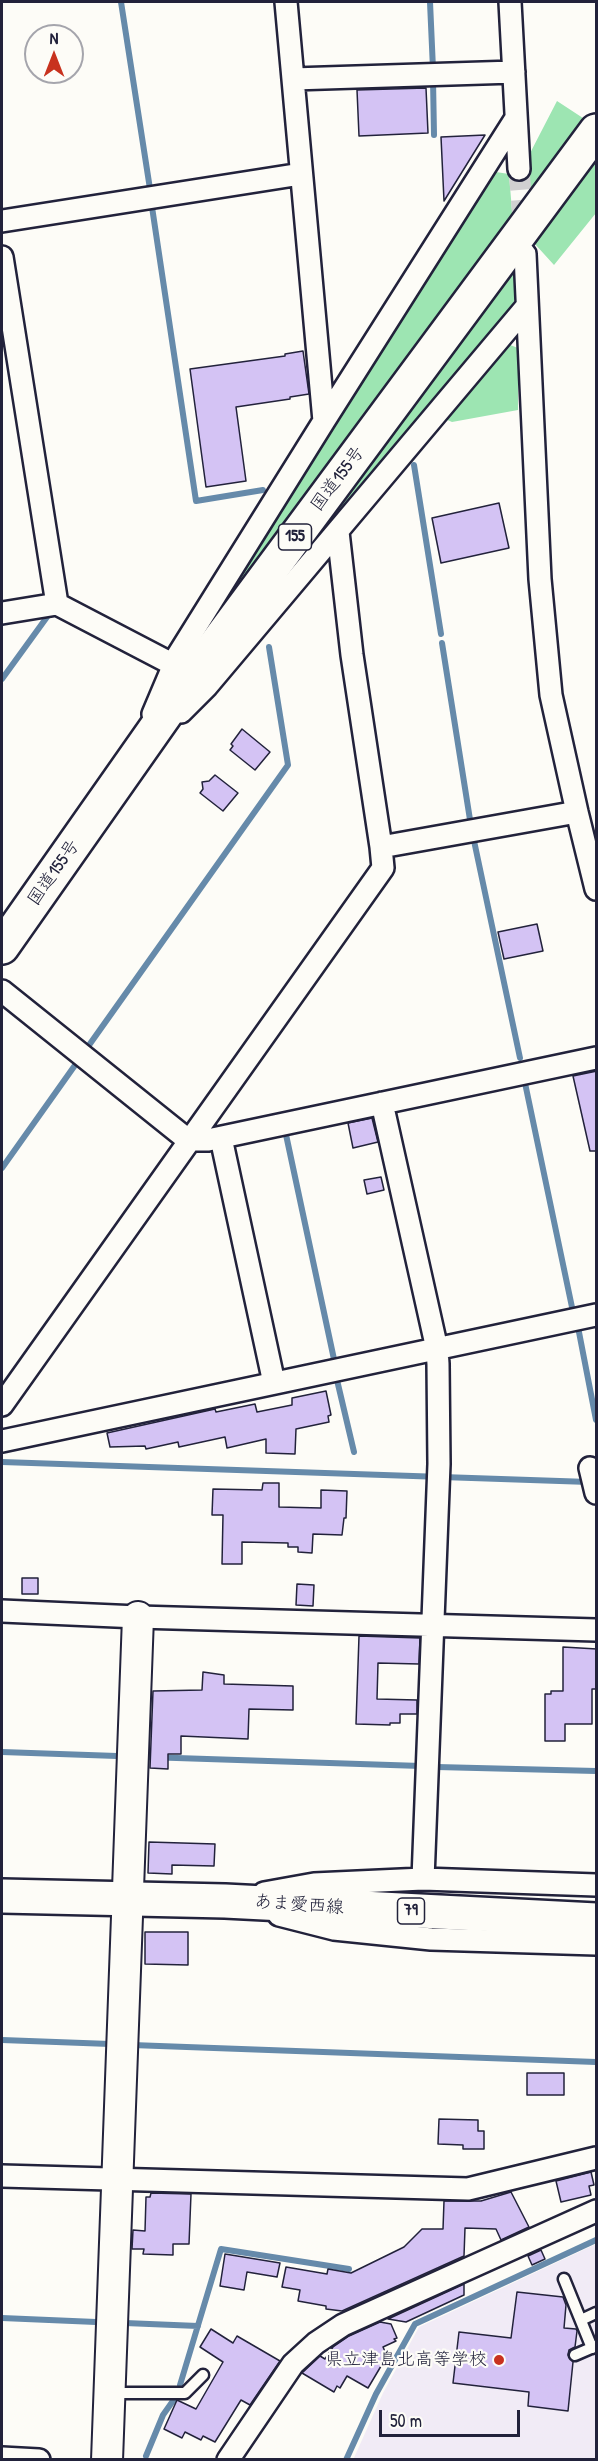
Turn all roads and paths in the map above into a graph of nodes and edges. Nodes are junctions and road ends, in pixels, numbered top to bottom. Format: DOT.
graph roads {
  1 [pos="286,2"];
  2 [pos="510,2"];
  3 [pos="514,72"];
  4 [pos="293,79"];
  5 [pos="516,118"];
  6 [pos="597,131"];
  7 [pos="519,169"];
  8 [pos="301,174"];
  9 [pos="2,221"];
  10 [pos="525,254"];
  11 [pos="2,256"];
  12 [pos="527,306"];
  13 [pos="324,421"];
  14 [pos="338,532"];
  15 [pos="57,604"];
  16 [pos="2,613"];
  17 [pos="174,665"];
  18 [pos="134,759"];
  19 [pos="577,812"];
  20 [pos="381,848"];
  21 [pos="597,889"];
  22 [pos="2,947"];
  23 [pos="2,991"];
  24 [pos="597,1058"];
  25 [pos="382,1103"];
  26 [pos="221,1138"];
  27 [pos="188,1140"];
  28 [pos="597,1315"];
  29 [pos="437,1349"];
  30 [pos="274,1383"];
  31 [pos="2,1405"];
  32 [pos="2,1441"];
  33 [pos="2,1611"];
  34 [pos="138,1617"];
  35 [pos="433,1624"];
  36 [pos="597,1629"];
  37 [pos="423,1879"];
  38 [pos="597,1885"];
  39 [pos="2,1896"];
  40 [pos="126,1900"];
  41 [pos="225,1900"];
  42 [pos="597,1920"];
  43 [pos="597,1944"];
  44 [pos="597,2158"];
  45 [pos="2,2176"];
  46 [pos="117,2180"];
  47 [pos="597,2211"];
  48 [pos="564,2279"];
  49 [pos="597,2313"];
  50 [pos="580,2320"];
  51 [pos="594,2347"];
  52 [pos="575,2355"];
  53 [pos="203,2375"];
  54 [pos="110,2394"];
  55 [pos="2,2458"];
  56 [pos="39,2460"];
  57 [pos="107,2460"];
  58 [pos="228,2460"];
  1 -- 4 [label="street"];
  2 -- 3 [label="street"];
  3 -- 4 [label="street"];
  3 -- 5 [label="street"];
  4 -- 8 [label="street"];
  5 -- 7 [label="street"];
  5 -- 13 [label="street"];
  6 -- 18 [label="main road, 国道155号 / 155"];
  8 -- 9 [label="street"];
  8 -- 13 [label="street"];
  10 -- 12 [label="street"];
  11 -- 15 [label="street"];
  12 -- 14 [label="street"];
  12 -- 19 [label="street"];
  13 -- 17 [label="street"];
  14 -- 18 [label="street"];
  14 -- 20 [label="street"];
  15 -- 16 [label="street"];
  15 -- 17 [label="street"];
  17 -- 18 [label="street"];
  18 -- 22 [label="main road, 国道155号 / 155"];
  19 -- 20 [label="street"];
  19 -- 21 [label="street"];
  20 -- 27 [label="street"];
  23 -- 27 [label="street"];
  24 -- 25 [label="street"];
  25 -- 26 [label="street"];
  25 -- 29 [label="street"];
  26 -- 27 [label="street"];
  26 -- 30 [label="street"];
  27 -- 31 [label="street"];
  28 -- 29 [label="street"];
  29 -- 30 [label="street"];
  29 -- 35 [label="street"];
  30 -- 32 [label="street"];
  33 -- 34 [label="street"];
  34 -- 35 [label="street"];
  34 -- 40 [label="street"];
  35 -- 36 [label="street"];
  35 -- 37 [label="street"];
  37 -- 38 [label="street"];
  37 -- 41 [label="street"];
  39 -- 40 [label="main road, あま愛西線 / 79"];
  40 -- 41 [label="main road, あま愛西線 / 79"];
  40 -- 46 [label="street"];
  41 -- 42 [label="main road, あま愛西線 / 79"];
  41 -- 43 [label="street"];
  44 -- 46 [label="street"];
  45 -- 46 [label="street"];
  46 -- 54 [label="street"];
  47 -- 58 [label="street"];
  48 -- 50 [label="lane"];
  49 -- 50 [label="lane"];
  50 -- 51 [label="lane"];
  51 -- 52 [label="lane"];
  53 -- 54 [label="lane"];
  54 -- 57 [label="street"];
  55 -- 56 [label="street"];
}
